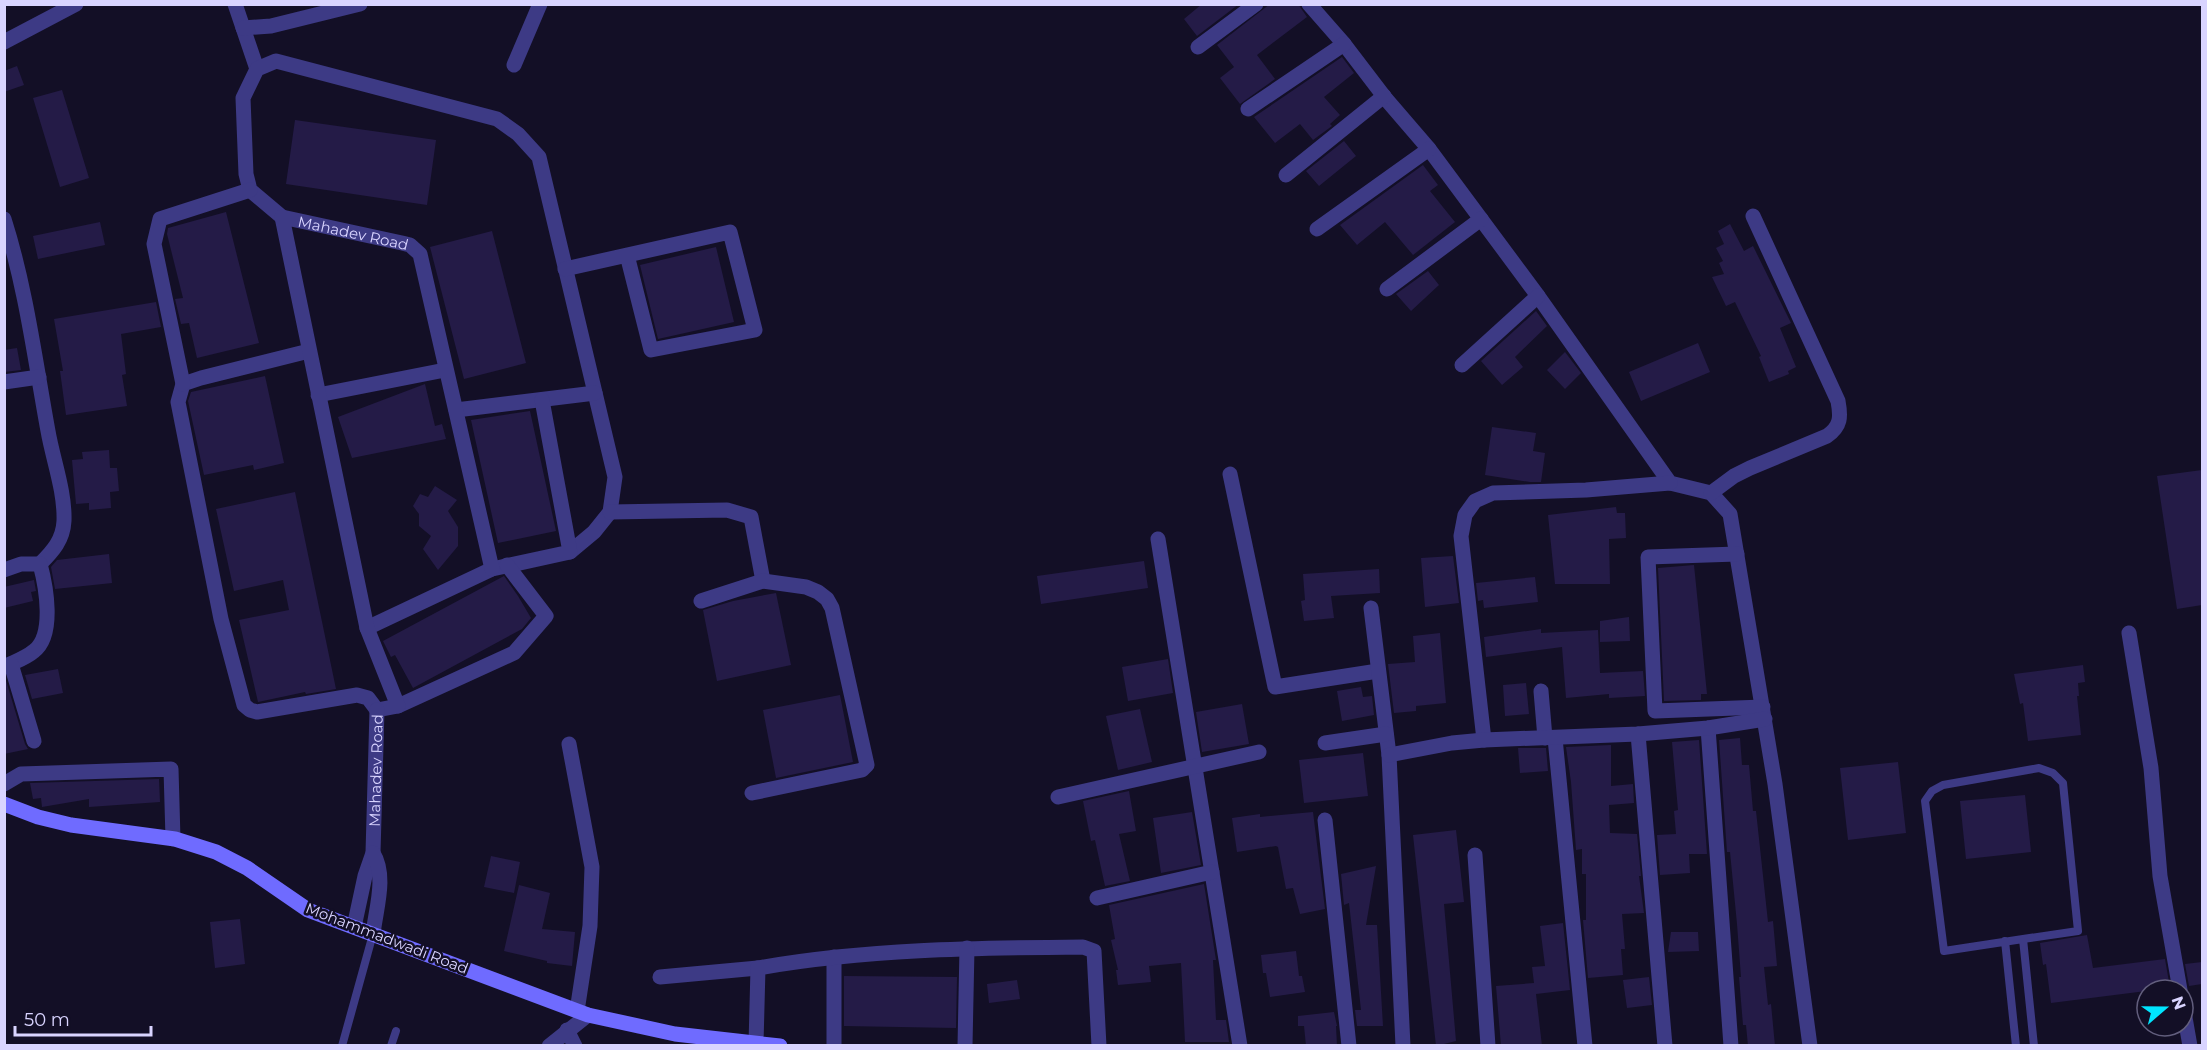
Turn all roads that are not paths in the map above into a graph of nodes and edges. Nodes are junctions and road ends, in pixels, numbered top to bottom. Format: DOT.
graph roads {
  1 [pos="76,4"];
  2 [pos="235,4"];
  3 [pos="360,4"];
  4 [pos="540,4"];
  5 [pos="1256,4"];
  6 [pos="1309,4"];
  7 [pos="243,28"];
  8 [pos="4,42"];
  9 [pos="1344,44"];
  10 [pos="1198,48"];
  11 [pos="514,65"];
  12 [pos="257,69"];
  13 [pos="1384,96"];
  14 [pos="1248,109"];
  15 [pos="1429,149"];
  16 [pos="1287,175"];
  17 [pos="250,190"];
  18 [pos="1753,216"];
  19 [pos="282,217"];
  20 [pos="4,219"];
  21 [pos="1481,219"];
  22 [pos="1317,229"];
  23 [pos="627,255"];
  24 [pos="565,269"];
  25 [pos="1387,289"];
  26 [pos="1538,296"];
  27 [pos="309,351"];
  28 [pos="1462,365"];
  29 [pos="445,370"];
  30 [pos="39,377"];
  31 [pos="4,382"];
  32 [pos="183,384"];
  33 [pos="595,393"];
  34 [pos="318,395"];
  35 [pos="542,399"];
  36 [pos="456,410"];
  37 [pos="1230,474"];
  38 [pos="1670,483"];
  39 [pos="1711,493"];
  40 [pos="610,512"];
  41 [pos="1158,539"];
  42 [pos="570,552"];
  43 [pos="1737,554"];
  44 [pos="40,564"];
  45 [pos="507,565"];
  46 [pos="492,569"];
  47 [pos="4,570"];
  48 [pos="762,577"];
  49 [pos="701,601"];
  50 [pos="1371,608"];
  51 [pos="367,628"];
  52 [pos="2129,633"];
  53 [pos="8,665"];
  54 [pos="1378,671"];
  55 [pos="1541,691"];
  56 [pos="398,706"];
  57 [pos="377,710"];
  58 [pos="1764,713"];
  59 [pos="1708,728"];
  60 [pos="1386,734"];
  61 [pos="1638,734"];
  62 [pos="1550,738"];
  63 [pos="1484,740"];
  64 [pos="34,741"];
  65 [pos="1325,742"];
  66 [pos="569,744"];
  67 [pos="1259,752"];
  68 [pos="1389,755"];
  69 [pos="1195,766"];
  70 [pos="4,784"];
  71 [pos="752,794"];
  72 [pos="1058,797"];
  73 [pos="4,804"];
  74 [pos="1325,820"];
  75 [pos="173,839"];
  76 [pos="373,853"];
  77 [pos="1475,855"];
  78 [pos="1212,872"];
  79 [pos="1097,898"];
  80 [pos="354,927"];
  81 [pos="373,934"];
  82 [pos="2023,939"];
  83 [pos="2005,941"];
  84 [pos="967,948"];
  85 [pos="834,957"];
  86 [pos="758,968"];
  87 [pos="660,977"];
  88 [pos="2178,978"];
  89 [pos="583,1013"];
  90 [pos="567,1030"];
  91 [pos="396,1031"];
  92 [pos="756,1044"];
  93 [pos="342,1046"];
  94 [pos="392,1046"];
  95 [pos="549,1046"];
  96 [pos="575,1046"];
  97 [pos="780,1046"];
  98 [pos="834,1046"];
  99 [pos="965,1046"];
  100 [pos="1099,1046"];
  101 [pos="1240,1046"];
  102 [pos="1349,1046"];
  103 [pos="1403,1046"];
  104 [pos="1488,1046"];
  105 [pos="1585,1046"];
  106 [pos="1665,1046"];
  107 [pos="1731,1046"];
  108 [pos="1810,1046"];
  109 [pos="2016,1046"];
  110 [pos="2034,1046"];
  1 -- 8 [label="street"];
  2 -- 7 [label="street"];
  3 -- 7 [label="street"];
  4 -- 11 [label="street"];
  5 -- 10 [label="street"];
  6 -- 9 [label="street"];
  7 -- 12 [label="street"];
  9 -- 13 [label="street"];
  9 -- 14 [label="street"];
  12 -- 17 [label="street"];
  12 -- 24 [label="street"];
  13 -- 15 [label="street"];
  13 -- 16 [label="street"];
  15 -- 21 [label="street"];
  15 -- 22 [label="street"];
  17 -- 19 [label="street"];
  17 -- 32 [label="street"];
  18 -- 39 [label="street"];
  19 -- 27 [label="street, Mahadev Road"];
  19 -- 29 [label="street, Mahadev Road"];
  20 -- 30 [label="street"];
  21 -- 25 [label="street"];
  21 -- 26 [label="street"];
  23 -- 23 [label="street"];
  23 -- 24 [label="street"];
  24 -- 33 [label="street"];
  26 -- 28 [label="street"];
  26 -- 38 [label="street"];
  27 -- 32 [label="street"];
  27 -- 34 [label="street, Mahadev Road"];
  29 -- 34 [label="street"];
  29 -- 36 [label="street, Mahadev Road"];
  30 -- 31 [label="street"];
  30 -- 44 [label="street"];
  32 -- 57 [label="street"];
  33 -- 35 [label="street"];
  33 -- 40 [label="street"];
  34 -- 51 [label="street, Mahadev Road"];
  35 -- 36 [label="street"];
  35 -- 42 [label="street"];
  36 -- 46 [label="street, Mahadev Road"];
  37 -- 54 [label="street"];
  38 -- 39 [label="street"];
  38 -- 63 [label="street"];
  39 -- 43 [label="street"];
  40 -- 42 [label="street"];
  40 -- 48 [label="street"];
  41 -- 69 [label="street"];
  42 -- 45 [label="street"];
  43 -- 58 [label="street"];
  43 -- 58 [label="street"];
  44 -- 47 [label="street"];
  44 -- 53 [label="street"];
  45 -- 46 [label="street"];
  45 -- 56 [label="street, Mahadev Road"];
  46 -- 51 [label="street"];
  48 -- 49 [label="street"];
  48 -- 71 [label="street"];
  50 -- 54 [label="street"];
  51 -- 56 [label="street, Mahadev Road"];
  52 -- 88 [label="street"];
  53 -- 64 [label="street"];
  54 -- 60 [label="street"];
  55 -- 62 [label="street"];
  56 -- 57 [label="street, Mahadev Road"];
  57 -- 76 [label="street, Mahadev Road"];
  58 -- 59 [label="street"];
  58 -- 108 [label="street"];
  59 -- 61 [label="street"];
  59 -- 107 [label="street"];
  60 -- 65 [label="street"];
  60 -- 68 [label="street"];
  61 -- 62 [label="street"];
  61 -- 106 [label="street"];
  62 -- 63 [label="street"];
  62 -- 105 [label="street"];
  63 -- 68 [label="street"];
  66 -- 89 [label="street"];
  67 -- 69 [label="street"];
  68 -- 103 [label="street"];
  69 -- 72 [label="street"];
  69 -- 78 [label="street"];
  70 -- 75 [label="street"];
  73 -- 75 [label="main road, Mohammadwadi Road"];
  74 -- 102 [label="street"];
  75 -- 80 [label="main road, Mohammadwadi Road"];
  76 -- 80 [label="street, Mahadev Road"];
  76 -- 81 [label="street, Mahadev Road"];
  77 -- 104 [label="street"];
  78 -- 79 [label="street"];
  78 -- 101 [label="street"];
  80 -- 81 [label="main road, Mohammadwadi Road"];
  81 -- 89 [label="main road, Mohammadwadi Road"];
  81 -- 93 [label="lane"];
  82 -- 83 [label="lane"];
  82 -- 83 [label="lane"];
  82 -- 110 [label="lane"];
  83 -- 109 [label="lane"];
  84 -- 85 [label="street"];
  84 -- 99 [label="street"];
  84 -- 100 [label="street"];
  85 -- 86 [label="street"];
  85 -- 98 [label="street"];
  86 -- 87 [label="street"];
  86 -- 92 [label="street"];
  89 -- 90 [label="street"];
  89 -- 92 [label="main road, Mohammadwadi Road"];
  90 -- 95 [label="street"];
  90 -- 96 [label="street"];
  91 -- 94 [label="lane"];
  92 -- 97 [label="main road, Mohammadwadi Road"];
}
